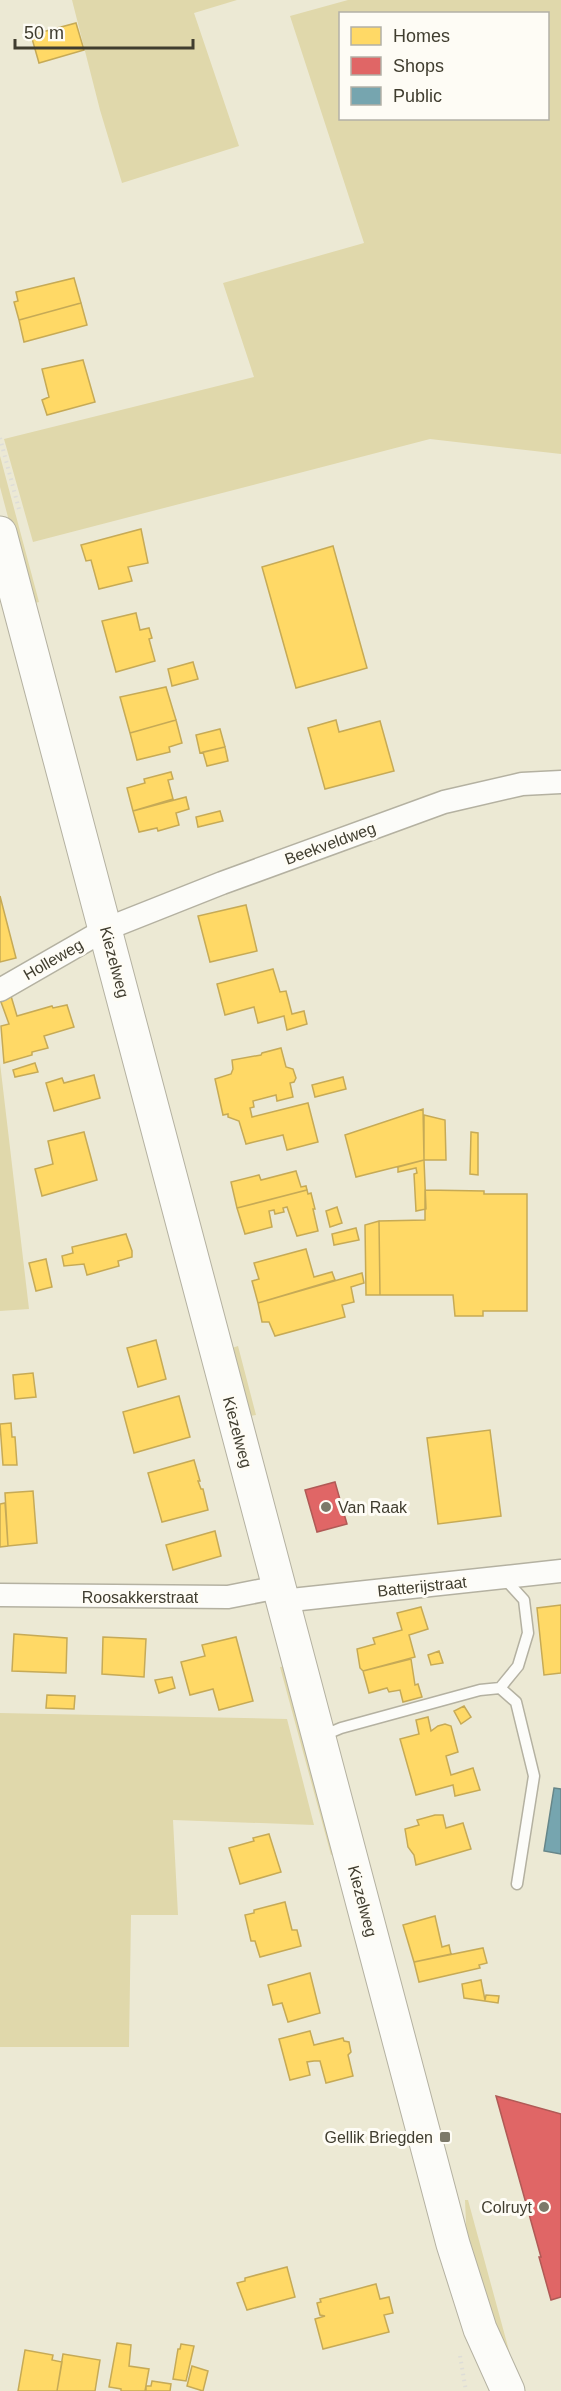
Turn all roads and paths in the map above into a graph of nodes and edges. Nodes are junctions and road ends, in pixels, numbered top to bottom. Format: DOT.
graph roads {
  1 [pos="0,533"];
  2 [pos="561,782"];
  3 [pos="106,929"];
  4 [pos="0,990"];
  5 [pos="561,1571"];
  6 [pos="504,1577"];
  7 [pos="281,1594"];
  8 [pos="0,1595"];
  9 [pos="500,1688"];
  10 [pos="319,1737"];
  11 [pos="517,1884"];
  12 [pos="480,2329"];
  13 [pos="488,2391"];
  14 [pos="508,2391"];
  1 -- 3 [label="main road, Kiezelweg"];
  2 -- 3 [label="street, Beekveldweg"];
  3 -- 4 [label="street, Holleweg"];
  3 -- 7 [label="main road, Kiezelweg"];
  5 -- 6 [label="street, Batterijstraat"];
  6 -- 7 [label="street, Batterijstraat"];
  6 -- 9 [label="lane"];
  7 -- 8 [label="street, Roosakkerstraat"];
  7 -- 10 [label="main road, Kiezelweg"];
  9 -- 10 [label="lane"];
  9 -- 11 [label="lane"];
  10 -- 12 [label="main road, Kiezelweg"];
  12 -- 13 [label="main road, Kiezelweg"];
  12 -- 14 [label="main road, Kiezelweg"];
}
